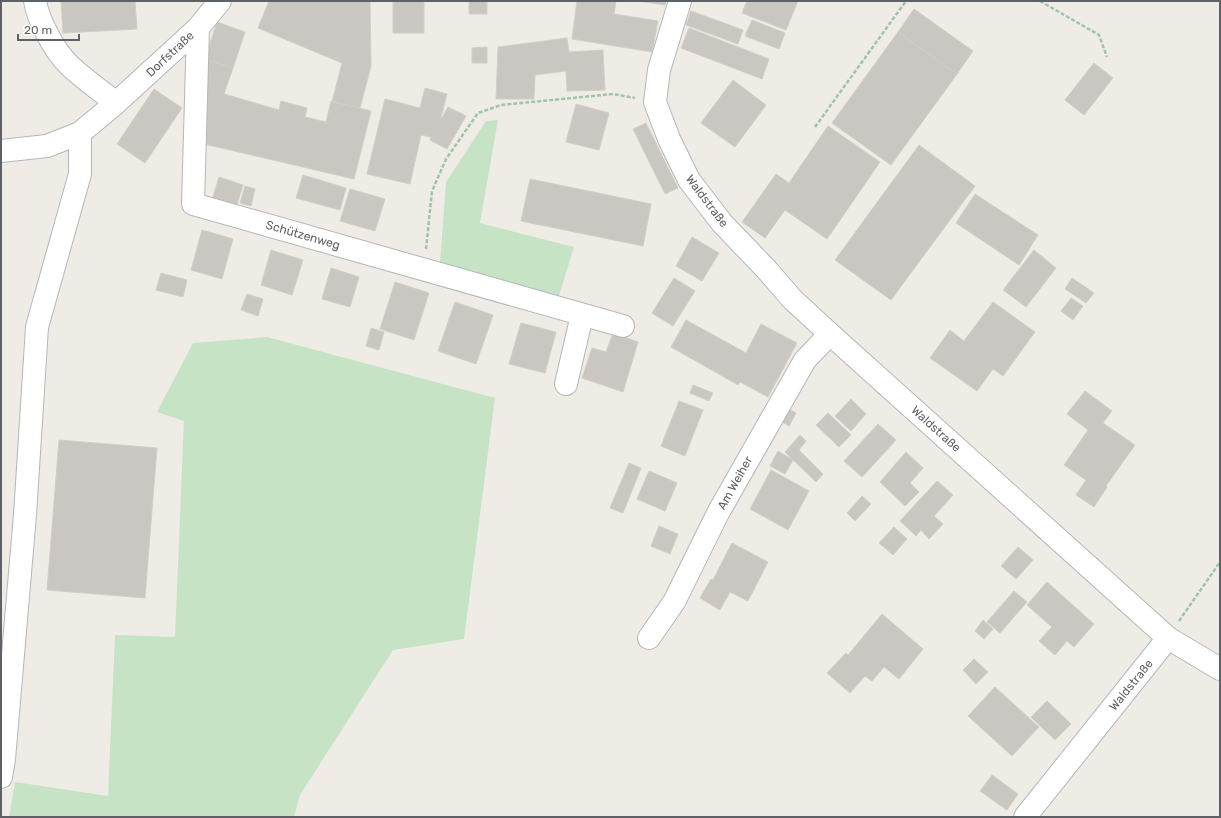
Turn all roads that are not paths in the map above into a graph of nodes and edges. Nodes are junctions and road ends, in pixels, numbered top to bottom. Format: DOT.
graph roads {
  1 [pos="36,1"];
  2 [pos="220,1"];
  3 [pos="680,1"];
  4 [pos="198,28"];
  5 [pos="116,103"];
  6 [pos="80,134"];
  7 [pos="1,151"];
  8 [pos="582,315"];
  9 [pos="623,326"];
  10 [pos="830,334"];
  11 [pos="566,384"];
  12 [pos="649,638"];
  13 [pos="1168,638"];
  14 [pos="1220,669"];
  15 [pos="1,777"];
  16 [pos="1025,817"];
  1 -- 5 [label="street"];
  2 -- 4 [label="street, Dorfstraße"];
  3 -- 10 [label="street, Waldstraße"];
  4 -- 5 [label="street, Dorfstraße"];
  4 -- 8 [label="street, Schützenweg"];
  5 -- 6 [label="street, Dorfstraße"];
  6 -- 7 [label="street, Dorfstraße"];
  6 -- 15 [label="street"];
  8 -- 9 [label="street, Schützenweg"];
  8 -- 11 [label="street"];
  10 -- 12 [label="street, Am Weiher"];
  10 -- 13 [label="street, Waldstraße"];
  13 -- 14 [label="street"];
  13 -- 16 [label="street, Waldstraße"];
}
